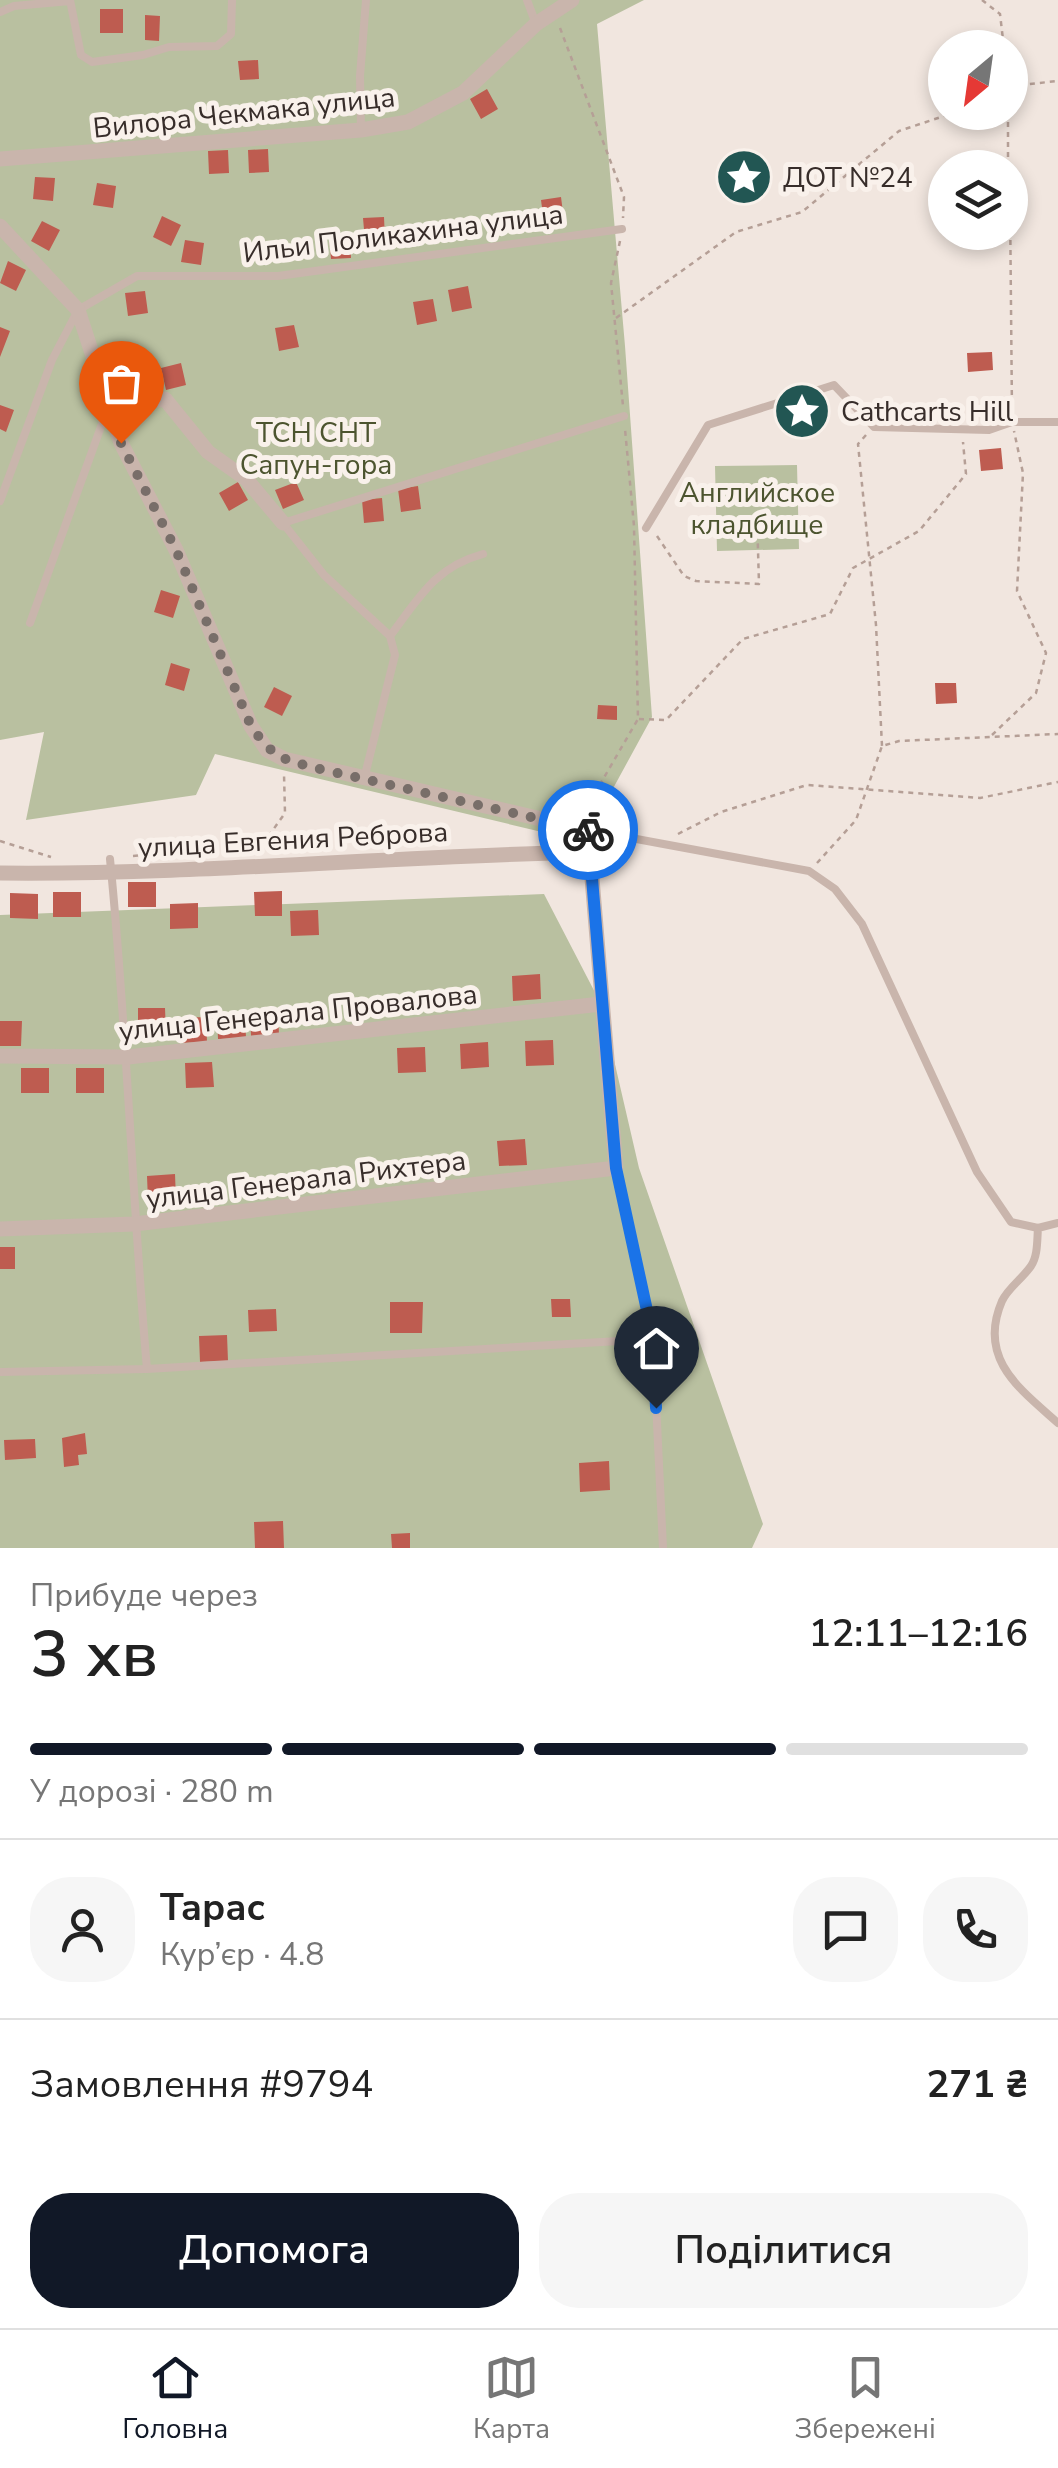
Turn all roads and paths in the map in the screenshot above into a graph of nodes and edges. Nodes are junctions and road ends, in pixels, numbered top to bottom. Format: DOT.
graph roads {
  1 [pos="232,0"];
  2 [pos="366,0"];
  3 [pos="527,0"];
  4 [pos="572,0"];
  5 [pos="982,0"];
  6 [pos="70,1"];
  7 [pos="0,12"];
  8 [pos="554,13"];
  9 [pos="536,24"];
  10 [pos="1002,30"];
  11 [pos="1058,80"];
  12 [pos="1028,84"];
  13 [pos="928,121"];
  14 [pos="361,130"];
  15 [pos="0,159"];
  16 [pos="0,226"];
  17 [pos="622,229"];
  18 [pos="1010,250"];
  19 [pos="78,310"];
  20 [pos="614,319"];
  21 [pos="108,406"];
  22 [pos="624,416"];
  23 [pos="1012,422"];
  24 [pos="1058,422"];
  25 [pos="874,427"];
  26 [pos="962,430"];
  27 [pos="0,502"];
  28 [pos="757,516"];
  29 [pos="283,523"];
  30 [pos="634,526"];
  31 [pos="646,528"];
  32 [pos="483,554"];
  33 [pos="870,561"];
  34 [pos="30,622"];
  35 [pos="390,636"];
  36 [pos="638,719"];
  37 [pos="1058,734"];
  38 [pos="992,735"];
  39 [pos="882,746"];
  40 [pos="284,759"];
  41 [pos="364,780"];
  42 [pos="1058,782"];
  43 [pos="868,790"];
  44 [pos="588,830"];
  45 [pos="0,841"];
  46 [pos="659,843"];
  47 [pos="589,852"];
  48 [pos="58,859"];
  49 [pos="111,866"];
  50 [pos="809,871"];
  51 [pos="0,872"];
  52 [pos="601,1004"];
  53 [pos="0,1056"];
  54 [pos="128,1057"];
  55 [pos="616,1168"];
  56 [pos="1058,1223"];
  57 [pos="134,1224"];
  58 [pos="1038,1228"];
  59 [pos="0,1229"];
  60 [pos="653,1338"];
  61 [pos="147,1369"];
  62 [pos="0,1372"];
  63 [pos="1058,1424"];
  64 [pos="663,1548"];
  1 -- 6 [label="lane"];
  2 -- 14 [label="lane"];
  3 -- 9 [label="lane"];
  4 -- 8 [label="street, Вилора Чекмака улица"];
  5 -- 10 [label="path"];
  6 -- 7 [label="lane"];
  8 -- 9 [label="street, Вилора Чекмака улица"];
  8 -- 17 [label="path"];
  9 -- 14 [label="street, Вилора Чекмака улица"];
  11 -- 12 [label="path"];
  13 -- 20 [label="path"];
  14 -- 15 [label="street, Вилора Чекмака улица"];
  16 -- 19 [label="street"];
  17 -- 19 [label="lane, Ильи Поликахина улица"];
  17 -- 20 [label="path"];
  18 -- 23 [label="path"];
  19 -- 21 [label="street"];
  19 -- 27 [label="lane"];
  20 -- 22 [label="path"];
  21 -- 29 [label="street"];
  21 -- 34 [label="lane"];
  21 -- 40 [label="street"];
  22 -- 29 [label="lane"];
  22 -- 30 [label="path"];
  23 -- 24 [label="lane"];
  23 -- 26 [label="lane"];
  23 -- 38 [label="path"];
  25 -- 26 [label="lane"];
  25 -- 31 [label="lane"];
  25 -- 33 [label="path"];
  26 -- 33 [label="path"];
  28 -- 31 [label="path"];
  29 -- 35 [label="lane"];
  30 -- 31 [label="path"];
  30 -- 36 [label="path"];
  32 -- 35 [label="lane"];
  33 -- 36 [label="path"];
  33 -- 39 [label="path"];
  35 -- 41 [label="lane"];
  36 -- 44 [label="path"];
  37 -- 38 [label="path"];
  38 -- 39 [label="path"];
  39 -- 43 [label="path"];
  40 -- 41 [label="street"];
  40 -- 49 [label="path"];
  41 -- 44 [label="street"];
  42 -- 43 [label="path"];
  43 -- 46 [label="path"];
  43 -- 50 [label="path"];
  44 -- 46 [label="lane"];
  44 -- 47 [label="street"];
  45 -- 48 [label="path"];
  46 -- 50 [label="lane"];
  47 -- 49 [label="street, улица Евгения Реброва"];
  47 -- 52 [label="street"];
  49 -- 51 [label="street, улица Евгения Реброва"];
  49 -- 54 [label="lane"];
  50 -- 58 [label="lane"];
  52 -- 54 [label="street, улица Генерала Провалова"];
  52 -- 55 [label="street"];
  53 -- 54 [label="street, улица Генерала Провалова"];
  54 -- 57 [label="lane"];
  55 -- 57 [label="street, улица Генерала Рихтера"];
  55 -- 60 [label="lane"];
  56 -- 58 [label="lane"];
  57 -- 59 [label="street, улица Генерала Рихтера"];
  57 -- 61 [label="lane"];
  58 -- 63 [label="lane"];
  60 -- 61 [label="lane"];
  60 -- 64 [label="lane"];
  61 -- 62 [label="lane"];
}
